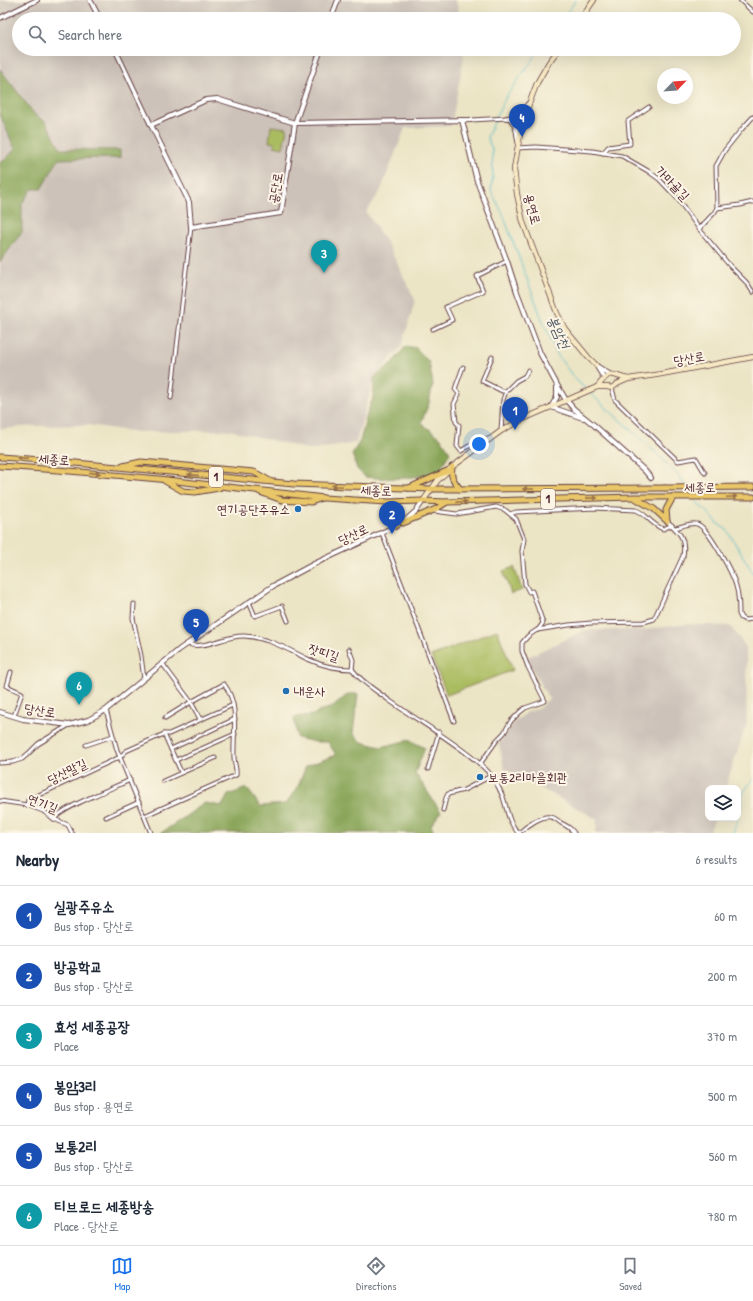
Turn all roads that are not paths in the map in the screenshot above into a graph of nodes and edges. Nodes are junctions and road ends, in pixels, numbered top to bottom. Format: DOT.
graph roads {
  1 [pos="37,0"];
  2 [pos="90,0"];
  3 [pos="338,0"];
  4 [pos="594,0"];
  5 [pos="740,0"];
  6 [pos="12,12"];
  7 [pos="12,12"];
  8 [pos="96,12"];
  9 [pos="334,12"];
  10 [pos="586,12"];
  11 [pos="753,12"];
  12 [pos="0,18"];
  13 [pos="118,56"];
  14 [pos="319,56"];
  15 [pos="554,56"];
  16 [pos="528,104"];
  17 [pos="649,107"];
  18 [pos="753,117"];
  19 [pos="509,118"];
  20 [pos="462,120"];
  21 [pos="471,120"];
  22 [pos="296,124"];
  23 [pos="151,125"];
  24 [pos="518,141"];
  25 [pos="517,148"];
  26 [pos="603,153"];
  27 [pos="753,202"];
  28 [pos="717,208"];
  29 [pos="191,227"];
  30 [pos="699,229"];
  31 [pos="507,261"];
  32 [pos="753,292"];
  33 [pos="432,329"];
  34 [pos="492,357"];
  35 [pos="753,357"];
  36 [pos="463,366"];
  37 [pos="596,366"];
  38 [pos="528,370"];
  39 [pos="609,374"];
  40 [pos="616,376"];
  41 [pos="604,378"];
  42 [pos="628,379"];
  43 [pos="617,384"];
  44 [pos="557,385"];
  45 [pos="597,387"];
  46 [pos="609,387"];
  47 [pos="506,391"];
  48 [pos="171,398"];
  49 [pos="568,399"];
  50 [pos="551,407"];
  51 [pos="586,419"];
  52 [pos="501,431"];
  53 [pos="490,439"];
  54 [pos="0,457"];
  55 [pos="0,466"];
  56 [pos="118,467"];
  57 [pos="452,467"];
  58 [pos="447,471"];
  59 [pos="704,473"];
  60 [pos="651,478"];
  61 [pos="163,479"];
  62 [pos="273,482"];
  63 [pos="227,487"];
  64 [pos="753,487"];
  65 [pos="407,488"];
  66 [pos="460,488"];
  67 [pos="432,489"];
  68 [pos="634,497"];
  69 [pos="673,497"];
  70 [pos="753,497"];
  71 [pos="423,501"];
  72 [pos="386,502"];
  73 [pos="447,502"];
  74 [pos="430,510"];
  75 [pos="510,514"];
  76 [pos="667,521"];
  77 [pos="403,523"];
  78 [pos="396,526"];
  79 [pos="674,527"];
  80 [pos="382,533"];
  81 [pos="249,602"];
  82 [pos="134,604"];
  83 [pos="753,619"];
  84 [pos="288,621"];
  85 [pos="538,630"];
  86 [pos="188,644"];
  87 [pos="349,649"];
  88 [pos="162,663"];
  89 [pos="352,669"];
  90 [pos="11,672"];
  91 [pos="144,679"];
  92 [pos="191,702"];
  93 [pos="233,705"];
  94 [pos="106,710"];
  95 [pos="0,712"];
  96 [pos="14,716"];
  97 [pos="165,718"];
  98 [pos="235,719"];
  99 [pos="200,720"];
  100 [pos="454,721"];
  101 [pos="69,725"];
  102 [pos="439,732"];
  103 [pos="164,734"];
  104 [pos="235,734"];
  105 [pos="113,736"];
  106 [pos="86,745"];
  107 [pos="171,749"];
  108 [pos="120,757"];
  109 [pos="215,758"];
  110 [pos="176,760"];
  111 [pos="0,763"];
  112 [pos="480,764"];
  113 [pos="428,769"];
  114 [pos="181,772"];
  115 [pos="491,776"];
  116 [pos="130,780"];
  117 [pos="163,781"];
  118 [pos="0,801"];
  119 [pos="139,802"];
  120 [pos="27,805"];
  121 [pos="443,810"];
  122 [pos="144,816"];
  123 [pos="106,817"];
  124 [pos="54,819"];
  125 [pos="72,833"];
  126 [pos="151,833"];
  127 [pos="519,833"];
  128 [pos="574,833"];
  1 -- 6 [label="street"];
  2 -- 8 [label="street"];
  3 -- 9 [label="street"];
  4 -- 10 [label="main road"];
  5 -- 11 [label="street"];
  7 -- 12 [label="street"];
  13 -- 23 [label="street"];
  14 -- 22 [label="street, 공단로"];
  15 -- 16 [label="main road, 용연로"];
  16 -- 19 [label="street"];
  16 -- 24 [label="main road, 용연로"];
  17 -- 26 [label="street"];
  18 -- 28 [label="street"];
  19 -- 21 [label="street"];
  19 -- 24 [label="street"];
  20 -- 21 [label="street"];
  20 -- 22 [label="street"];
  20 -- 31 [label="street"];
  22 -- 23 [label="street"];
  22 -- 29 [label="street, 공단로"];
  23 -- 29 [label="street"];
  24 -- 25 [label="main road, 용연로"];
  25 -- 26 [label="street, 가마골길"];
  25 -- 37 [label="main road, 용연로"];
  26 -- 30 [label="street, 가마골길"];
  27 -- 28 [label="street"];
  28 -- 30 [label="street"];
  29 -- 48 [label="street"];
  30 -- 32 [label="street, 가마골길"];
  31 -- 33 [label="street"];
  31 -- 44 [label="street"];
  34 -- 47 [label="street"];
  35 -- 42 [label="main road, 당산로"];
  36 -- 53 [label="street, 당산로"];
  37 -- 39 [label="street"];
  37 -- 41 [label="street"];
  38 -- 47 [label="street"];
  39 -- 40 [label="main road"];
  39 -- 41 [label="main road"];
  40 -- 42 [label="main road"];
  40 -- 43 [label="main road"];
  41 -- 45 [label="main road"];
  41 -- 46 [label="main road"];
  42 -- 43 [label="main road"];
  43 -- 46 [label="main road"];
  44 -- 49 [label="street"];
  44 -- 50 [label="street"];
  45 -- 46 [label="main road"];
  45 -- 49 [label="main road, 당산로"];
  46 -- 59 [label="street"];
  47 -- 52 [label="street"];
  49 -- 50 [label="main road, 당산로"];
  49 -- 51 [label="street"];
  50 -- 51 [label="street"];
  50 -- 52 [label="main road, 당산로"];
  51 -- 60 [label="street"];
  52 -- 53 [label="main road, 당산로"];
  53 -- 57 [label="main road, 당산로"];
  56 -- 54 [label="main road, 세종로 / 1, one-way"];
  55 -- 61 [label="main road, 세종로 / 1, one-way"];
  62 -- 56 [label="main road, 세종로 / 1, one-way"];
  56 -- 62 [label="main road"];
  57 -- 58 [label="main road, 당산로"];
  57 -- 66 [label="main road"];
  58 -- 65 [label="main road"];
  58 -- 67 [label="main road, 당산로"];
  61 -- 63 [label="main road, 세종로 / 1"];
  61 -- 63 [label="main road"];
  65 -- 62 [label="main road, 세종로 / 1, one-way"];
  63 -- 72 [label="main road, 세종로 / 1"];
  64 -- 66 [label="main road, 세종로 / 1, one-way"];
  65 -- 67 [label="main road, 세종로 / 1"];
  66 -- 67 [label="main road, 세종로 / 1"];
  67 -- 71 [label="main road, 당산로"];
  68 -- 69 [label="main road, 세종로 / 1"];
  73 -- 68 [label="main road, 세종로 / 1, one-way"];
  68 -- 76 [label="main road"];
  69 -- 70 [label="main road, 세종로 / 1, one-way"];
  69 -- 76 [label="main road"];
  71 -- 72 [label="main road, 세종로 / 1"];
  71 -- 73 [label="main road, 세종로 / 1"];
  71 -- 77 [label="street, 당산로"];
  72 -- 78 [label="main road"];
  73 -- 74 [label="main road"];
  74 -- 75 [label="street"];
  74 -- 77 [label="main road"];
  75 -- 79 [label="street"];
  75 -- 85 [label="street"];
  76 -- 79 [label="street"];
  77 -- 78 [label="street, 당산로"];
  78 -- 80 [label="street, 당산로"];
  79 -- 83 [label="street"];
  79 -- 85 [label="street"];
  80 -- 81 [label="street, 당산로"];
  80 -- 100 [label="street"];
  81 -- 84 [label="street"];
  81 -- 86 [label="street, 당산로"];
  82 -- 91 [label="street"];
  85 -- 112 [label="street"];
  86 -- 88 [label="street, 당산로"];
  86 -- 89 [label="street, 잣띠길"];
  87 -- 89 [label="street"];
  88 -- 91 [label="street, 당산로"];
  88 -- 92 [label="street"];
  89 -- 102 [label="street, 잣띠길"];
  90 -- 96 [label="street, 당산로"];
  91 -- 94 [label="street, 당산로"];
  92 -- 93 [label="street"];
  92 -- 97 [label="street"];
  92 -- 99 [label="street"];
  93 -- 98 [label="street"];
  93 -- 99 [label="street"];
  94 -- 101 [label="street, 당산로"];
  94 -- 105 [label="street"];
  95 -- 96 [label="street, 당산로"];
  96 -- 101 [label="street, 당산로"];
  98 -- 104 [label="street"];
  98 -- 107 [label="street"];
  99 -- 103 [label="street"];
  101 -- 111 [label="street"];
  102 -- 112 [label="street, 잣띠길"];
  102 -- 113 [label="street"];
  103 -- 107 [label="street"];
  103 -- 108 [label="street, 당산말길"];
  104 -- 110 [label="street"];
  104 -- 122 [label="street"];
  105 -- 106 [label="street, 당산말길"];
  105 -- 108 [label="street"];
  107 -- 110 [label="street"];
  108 -- 116 [label="street"];
  108 -- 120 [label="street, 당산말길"];
  109 -- 114 [label="street"];
  110 -- 114 [label="street"];
  112 -- 115 [label="street, 잣띠길"];
  114 -- 117 [label="street"];
  115 -- 121 [label="street"];
  115 -- 127 [label="street, 잣띠길"];
  116 -- 119 [label="street"];
  116 -- 124 [label="street"];
  118 -- 120 [label="street, 연기길"];
  119 -- 122 [label="street"];
  119 -- 123 [label="street"];
  120 -- 124 [label="street, 연기길"];
  122 -- 126 [label="street"];
  124 -- 125 [label="street, 연기길"];
  127 -- 128 [label="street, 잣띠길"];
}
